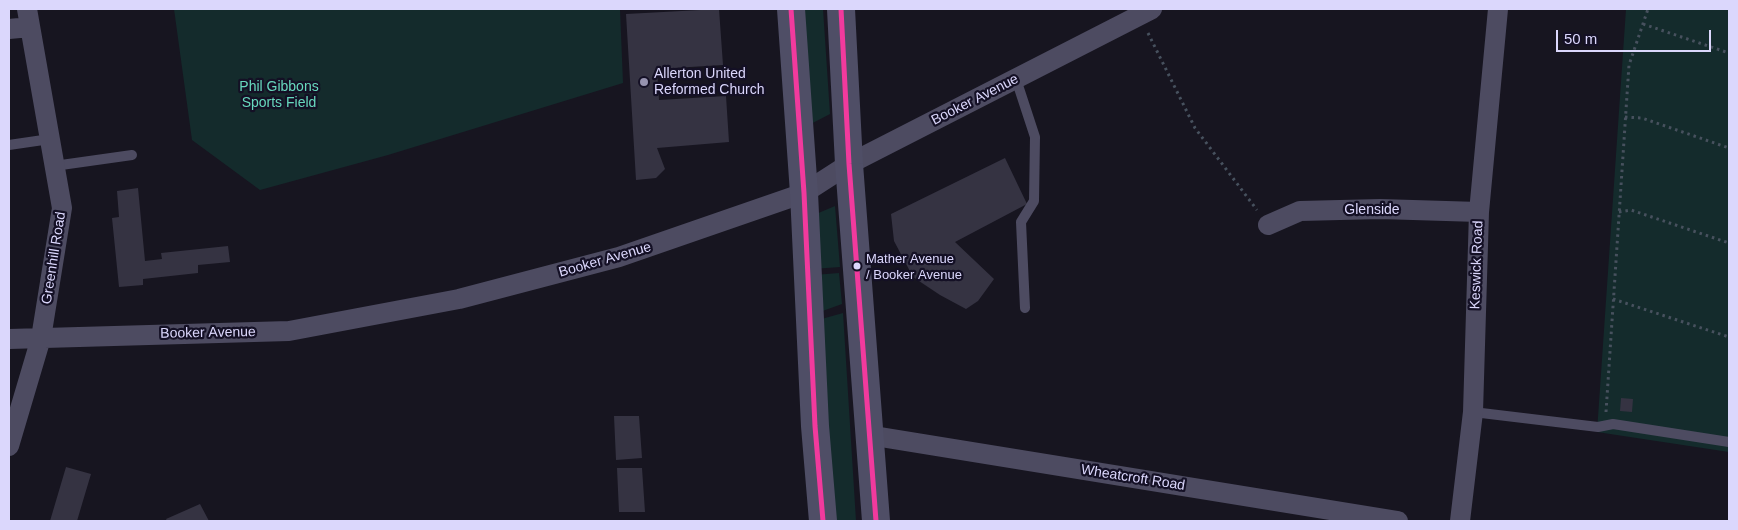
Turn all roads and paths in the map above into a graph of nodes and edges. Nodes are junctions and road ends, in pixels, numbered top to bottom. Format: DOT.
graph roads {
  1 [pos="791,9"];
  2 [pos="840,9"];
  3 [pos="1498,9"];
  4 [pos="1648,9"];
  5 [pos="1148,10"];
  6 [pos="28,18"];
  7 [pos="1643,24"];
  8 [pos="9,29"];
  9 [pos="1729,53"];
  10 [pos="1016,79"];
  11 [pos="1625,117"];
  12 [pos="50,140"];
  13 [pos="9,145"];
  14 [pos="1729,148"];
  15 [pos="132,155"];
  16 [pos="849,164"];
  17 [pos="54,166"];
  18 [pos="804,193"];
  19 [pos="1479,212"];
  20 [pos="1618,212"];
  21 [pos="1268,225"];
  22 [pos="1729,243"];
  23 [pos="1613,299"];
  24 [pos="1025,308"];
  25 [pos="1729,337"];
  26 [pos="41,338"];
  27 [pos="9,339"];
  28 [pos="1473,412"];
  29 [pos="1606,425"];
  30 [pos="868,435"];
  31 [pos="1729,442"];
  32 [pos="9,446"];
  33 [pos="823,521"];
  34 [pos="876,521"];
  35 [pos="1398,521"];
  36 [pos="1460,521"];
  1 -- 18 [label="main road"];
  2 -- 16 [label="main road"];
  3 -- 19 [label="street, Keswick Road"];
  4 -- 7 [label="path"];
  5 -- 10 [label="street, Booker Avenue"];
  5 -- 21 [label="path"];
  6 -- 8 [label="street"];
  6 -- 12 [label="street, Greenhill Road"];
  7 -- 9 [label="path"];
  7 -- 11 [label="path"];
  10 -- 16 [label="street, Booker Avenue"];
  10 -- 24 [label="lane"];
  11 -- 14 [label="path"];
  11 -- 20 [label="path"];
  12 -- 13 [label="lane"];
  12 -- 17 [label="street, Greenhill Road"];
  15 -- 17 [label="lane"];
  16 -- 18 [label="street, Booker Avenue"];
  16 -- 30 [label="main road"];
  17 -- 26 [label="street, Greenhill Road"];
  18 -- 26 [label="street, Booker Avenue"];
  18 -- 33 [label="main road"];
  19 -- 21 [label="street, Glenside"];
  19 -- 28 [label="street, Keswick Road"];
  20 -- 22 [label="path"];
  20 -- 23 [label="path"];
  23 -- 25 [label="path"];
  23 -- 29 [label="path"];
  26 -- 27 [label="street, Booker Avenue"];
  26 -- 32 [label="street, Greenhill Road"];
  28 -- 29 [label="lane"];
  28 -- 36 [label="street, Keswick Road"];
  29 -- 31 [label="lane"];
  30 -- 34 [label="main road"];
  30 -- 35 [label="street, Wheatcroft Road"];
}
